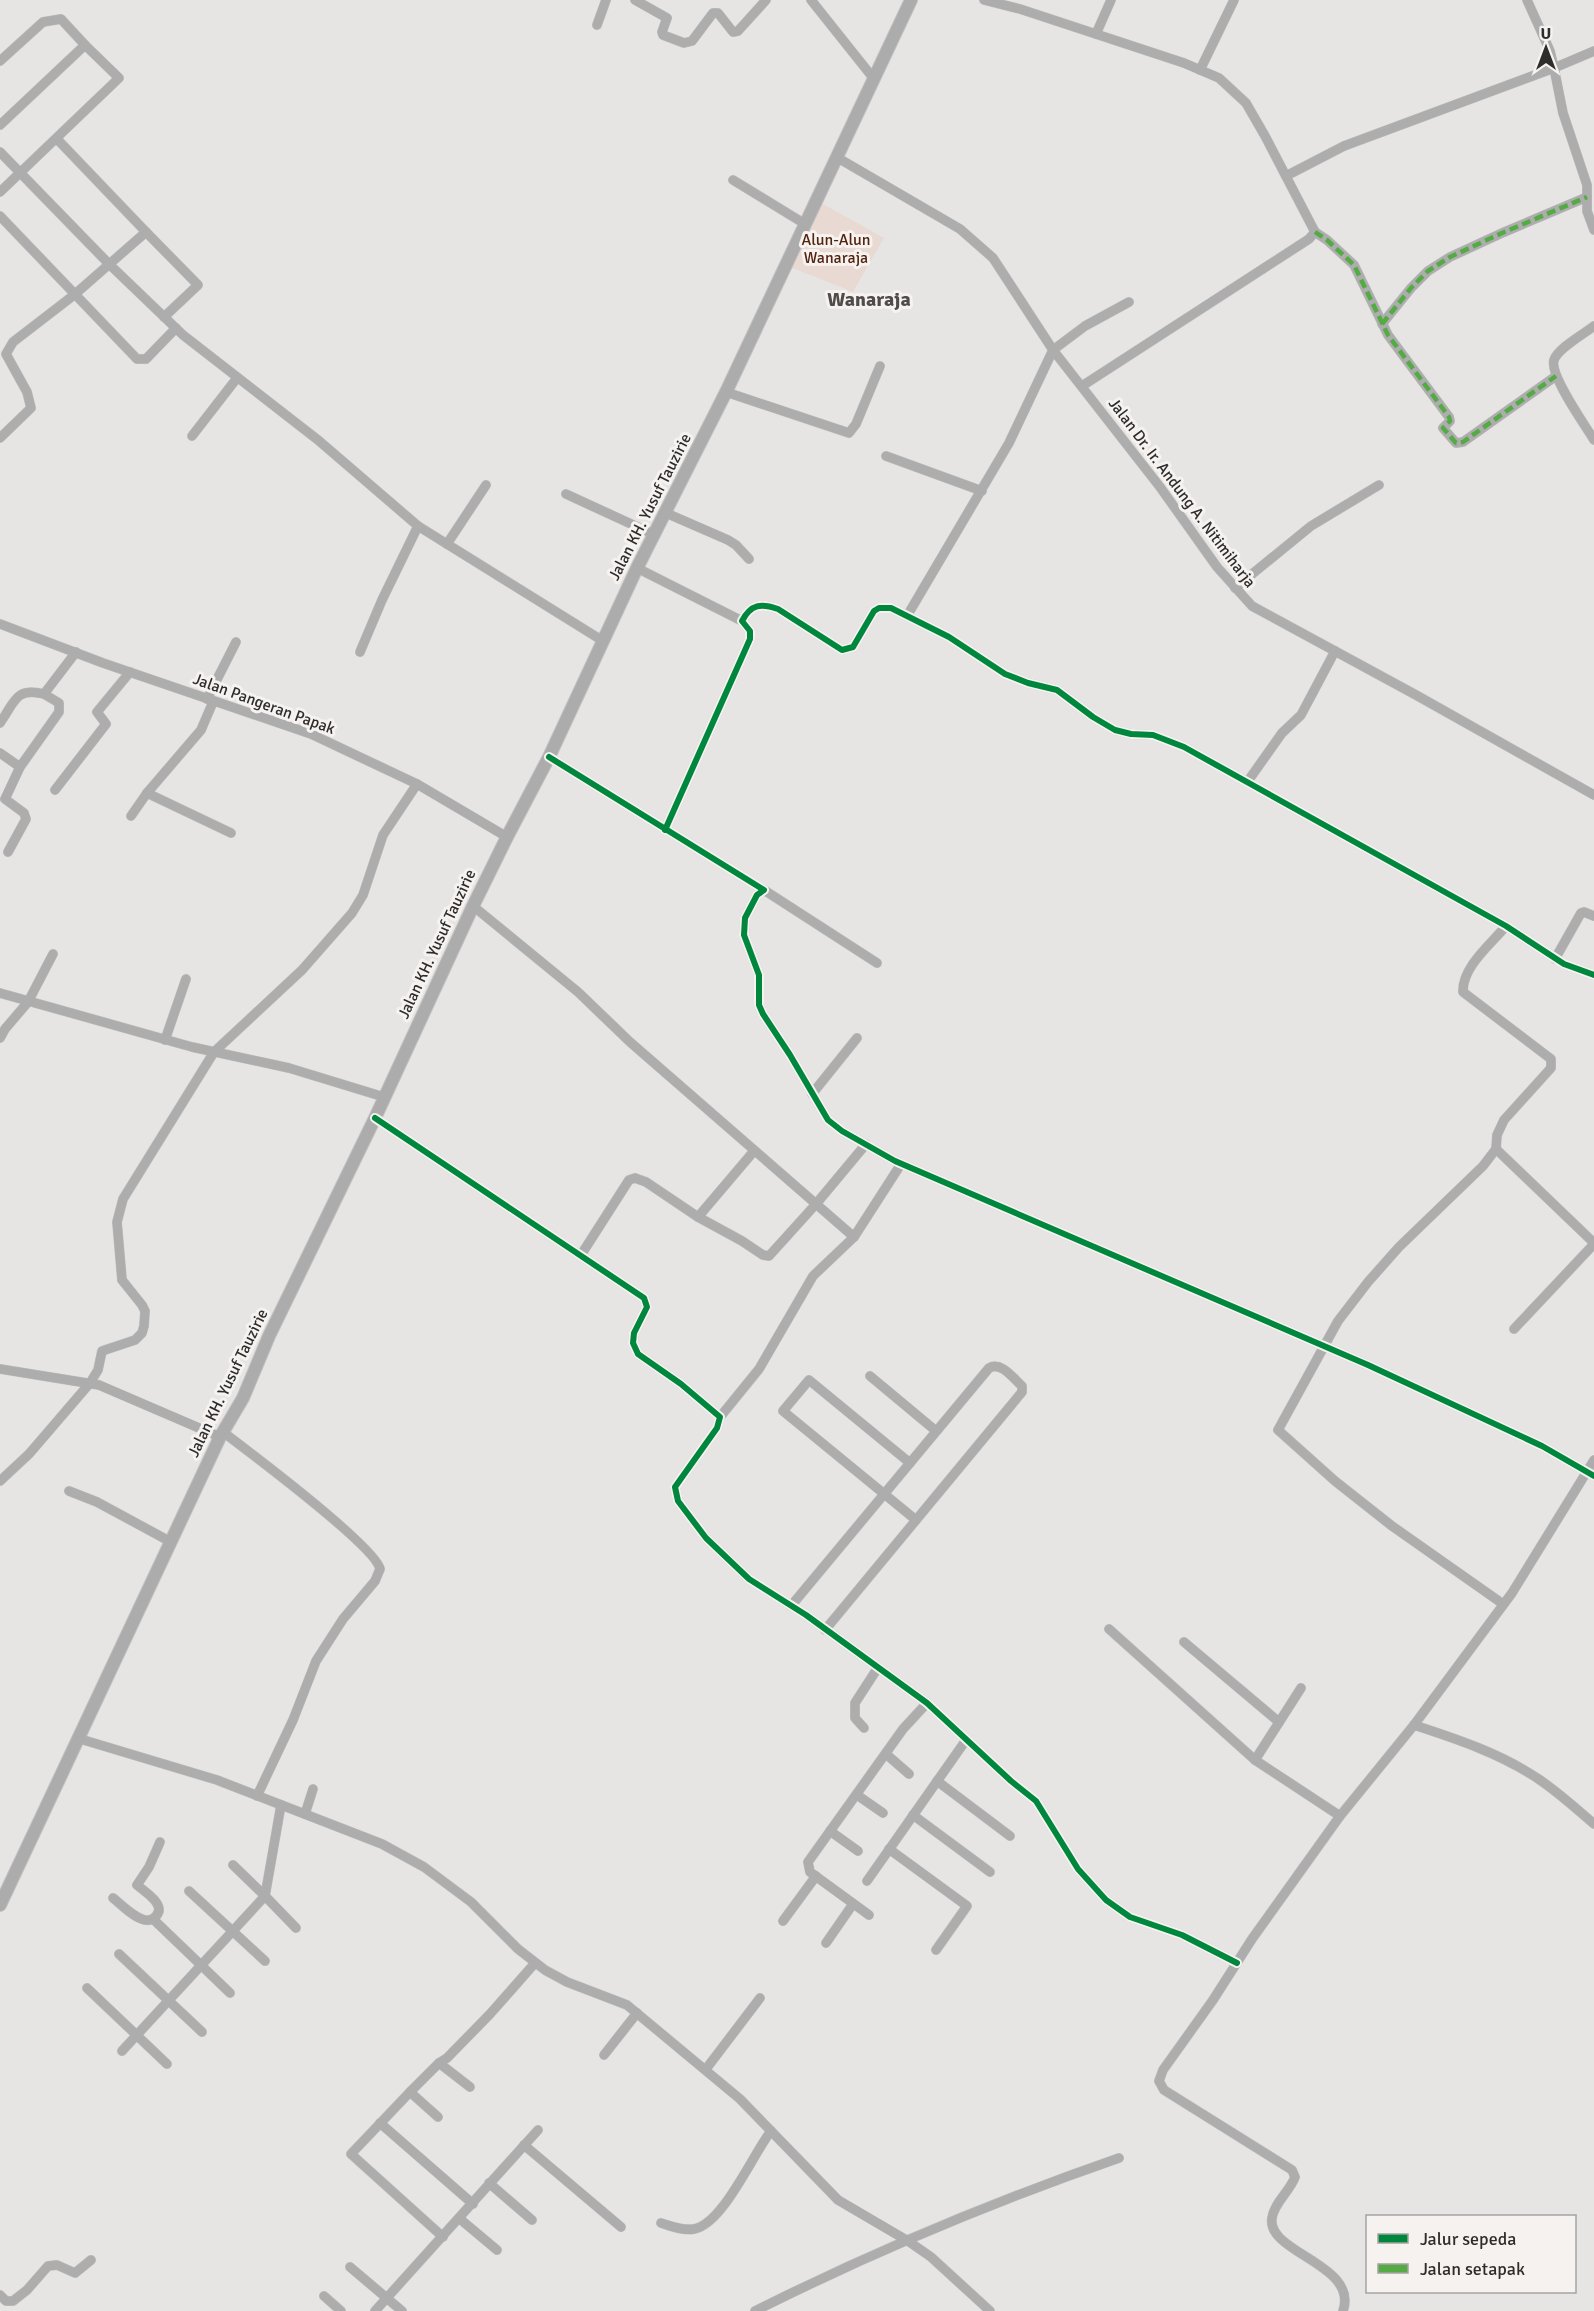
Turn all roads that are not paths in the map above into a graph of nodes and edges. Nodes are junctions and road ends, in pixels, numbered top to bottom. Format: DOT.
graph roads {
  1 [pos="606,0"];
  2 [pos="634,0"];
  3 [pos="766,0"];
  4 [pos="811,0"];
  5 [pos="910,0"];
  6 [pos="984,0"];
  7 [pos="1111,0"];
  8 [pos="1234,0"];
  9 [pos="1527,0"];
  10 [pos="597,25"];
  11 [pos="1096,34"];
  12 [pos="85,45"];
  13 [pos="1594,51"];
  14 [pos="0,61"];
  15 [pos="1554,68"];
  16 [pos="1200,70"];
  17 [pos="874,79"];
  18 [pos="0,125"];
  19 [pos="57,139"];
  20 [pos="0,152"];
  21 [pos="838,158"];
  22 [pos="21,172"];
  23 [pos="1286,176"];
  24 [pos="733,180"];
  25 [pos="0,192"];
  26 [pos="1587,197"];
  27 [pos="0,216"];
  28 [pos="805,224"];
  29 [pos="1594,230"];
  30 [pos="146,232"];
  31 [pos="1315,232"];
  32 [pos="109,264"];
  33 [pos="74,295"];
  34 [pos="1129,302"];
  35 [pos="164,317"];
  36 [pos="1382,324"];
  37 [pos="1594,326"];
  38 [pos="176,328"];
  39 [pos="1053,350"];
  40 [pos="880,366"];
  41 [pos="1556,376"];
  42 [pos="237,378"];
  43 [pos="1082,386"];
  44 [pos="726,392"];
  45 [pos="192,436"];
  46 [pos="0,438"];
  47 [pos="1594,440"];
  48 [pos="886,456"];
  49 [pos="486,485"];
  50 [pos="1378,485"];
  51 [pos="982,491"];
  52 [pos="566,494"];
  53 [pos="666,513"];
  54 [pos="418,526"];
  55 [pos="655,536"];
  56 [pos="447,544"];
  57 [pos="749,559"];
  58 [pos="637,568"];
  59 [pos="1235,588"];
  60 [pos="907,616"];
  61 [pos="742,621"];
  62 [pos="0,624"];
  63 [pos="603,641"];
  64 [pos="236,642"];
  65 [pos="1335,651"];
  66 [pos="76,652"];
  67 [pos="360,652"];
  68 [pos="130,672"];
  69 [pos="44,694"];
  70 [pos="210,700"];
  71 [pos="0,723"];
  72 [pos="0,753"];
  73 [pos="549,757"];
  74 [pos="20,767"];
  75 [pos="1248,781"];
  76 [pos="417,784"];
  77 [pos="55,790"];
  78 [pos="147,792"];
  79 [pos="1594,795"];
  80 [pos="2,803"];
  81 [pos="131,816"];
  82 [pos="665,830"];
  83 [pos="231,833"];
  84 [pos="507,837"];
  85 [pos="8,852"];
  86 [pos="764,890"];
  87 [pos="473,906"];
  88 [pos="1594,916"];
  89 [pos="1506,926"];
  90 [pos="53,954"];
  91 [pos="1555,959"];
  92 [pos="876,963"];
  93 [pos="1594,975"];
  94 [pos="186,979"];
  95 [pos="0,993"];
  96 [pos="28,1002"];
  97 [pos="0,1038"];
  98 [pos="857,1038"];
  99 [pos="165,1040"];
  100 [pos="214,1052"];
  101 [pos="812,1094"];
  102 [pos="384,1097"];
  103 [pos="375,1118"];
  104 [pos="866,1144"];
  105 [pos="1496,1149"];
  106 [pos="754,1151"];
  107 [pos="902,1164"];
  108 [pos="816,1204"];
  109 [pos="698,1217"];
  110 [pos="854,1237"];
  111 [pos="1594,1244"];
  112 [pos="581,1255"];
  113 [pos="1514,1329"];
  114 [pos="1325,1348"];
  115 [pos="0,1369"];
  116 [pos="870,1376"];
  117 [pos="90,1383"];
  118 [pos="720,1417"];
  119 [pos="936,1431"];
  120 [pos="222,1434"];
  121 [pos="1594,1460"];
  122 [pos="910,1463"];
  123 [pos="1590,1473"];
  124 [pos="0,1481"];
  125 [pos="69,1491"];
  126 [pos="884,1494"];
  127 [pos="916,1520"];
  128 [pos="171,1542"];
  129 [pos="1503,1604"];
  130 [pos="791,1606"];
  131 [pos="1110,1629"];
  132 [pos="825,1630"];
  133 [pos="1184,1642"];
  134 [pos="877,1668"];
  135 [pos="1301,1688"];
  136 [pos="927,1703"];
  137 [pos="1279,1722"];
  138 [pos="1414,1725"];
  139 [pos="864,1728"];
  140 [pos="77,1738"];
  141 [pos="966,1740"];
  142 [pos="886,1754"];
  143 [pos="1256,1760"];
  144 [pos="909,1774"];
  145 [pos="937,1781"];
  146 [pos="313,1789"];
  147 [pos="857,1795"];
  148 [pos="258,1796"];
  149 [pos="281,1805"];
  150 [pos="884,1813"];
  151 [pos="305,1814"];
  152 [pos="913,1815"];
  153 [pos="1340,1816"];
  154 [pos="1594,1824"];
  155 [pos="830,1831"];
  156 [pos="1010,1836"];
  157 [pos="160,1842"];
  158 [pos="889,1849"];
  159 [pos="858,1851"];
  160 [pos="233,1865"];
  161 [pos="990,1872"];
  162 [pos="816,1876"];
  163 [pos="867,1881"];
  164 [pos="189,1890"];
  165 [pos="265,1896"];
  166 [pos="112,1899"];
  167 [pos="853,1904"];
  168 [pos="0,1905"];
  169 [pos="869,1915"];
  170 [pos="153,1920"];
  171 [pos="783,1921"];
  172 [pos="296,1928"];
  173 [pos="232,1931"];
  174 [pos="826,1942"];
  175 [pos="936,1950"];
  176 [pos="119,1954"];
  177 [pos="265,1962"];
  178 [pos="535,1963"];
  179 [pos="1237,1963"];
  180 [pos="201,1966"];
  181 [pos="87,1988"];
  182 [pos="230,1993"];
  183 [pos="760,1998"];
  184 [pos="169,2001"];
  185 [pos="637,2013"];
  186 [pos="202,2032"];
  187 [pos="137,2035"];
  188 [pos="122,2050"];
  189 [pos="604,2055"];
  190 [pos="439,2062"];
  191 [pos="167,2064"];
  192 [pos="706,2069"];
  193 [pos="470,2087"];
  194 [pos="410,2092"];
  195 [pos="438,2117"];
  196 [pos="380,2123"];
  197 [pos="538,2130"];
  198 [pos="771,2131"];
  199 [pos="524,2145"];
  200 [pos="1119,2158"];
  201 [pos="489,2183"];
  202 [pos="473,2204"];
  203 [pos="460,2219"];
  204 [pos="532,2220"];
  205 [pos="661,2223"];
  206 [pos="621,2227"];
  207 [pos="444,2237"];
  208 [pos="908,2241"];
  209 [pos="496,2250"];
  210 [pos="91,2259"];
  211 [pos="350,2267"];
  212 [pos="0,2295"];
  213 [pos="324,2296"];
  214 [pos="387,2298"];
  215 [pos="341,2311"];
  216 [pos="375,2311"];
  217 [pos="402,2311"];
  218 [pos="755,2311"];
  219 [pos="990,2311"];
  220 [pos="1344,2311"];
  1 -- 10 [label="street"];
  2 -- 3 [label="street"];
  4 -- 17 [label="street"];
  5 -- 17 [label="main road, Jalan KH. Yusuf Tauzirie"];
  6 -- 11 [label="street"];
  7 -- 11 [label="street"];
  8 -- 16 [label="street"];
  9 -- 15 [label="street"];
  11 -- 16 [label="street"];
  12 -- 14 [label="street"];
  12 -- 18 [label="street"];
  12 -- 19 [label="street"];
  13 -- 15 [label="street"];
  15 -- 23 [label="street"];
  15 -- 26 [label="street"];
  16 -- 23 [label="street"];
  17 -- 21 [label="main road, Jalan KH. Yusuf Tauzirie"];
  19 -- 22 [label="street"];
  19 -- 30 [label="street"];
  20 -- 22 [label="street"];
  21 -- 28 [label="main road, Jalan KH. Yusuf Tauzirie"];
  21 -- 39 [label="street, Jalan Dr. Ir. Andung A. Nitimiharja"];
  22 -- 25 [label="street"];
  22 -- 32 [label="street"];
  23 -- 31 [label="street"];
  24 -- 28 [label="street"];
  26 -- 29 [label="street"];
  26 -- 36 [label="street"];
  27 -- 33 [label="street"];
  28 -- 44 [label="main road, Jalan KH. Yusuf Tauzirie"];
  30 -- 32 [label="street"];
  30 -- 35 [label="street"];
  31 -- 36 [label="street"];
  31 -- 43 [label="street"];
  32 -- 33 [label="street"];
  32 -- 35 [label="street"];
  33 -- 38 [label="street"];
  33 -- 46 [label="street"];
  34 -- 39 [label="street"];
  35 -- 38 [label="street"];
  36 -- 41 [label="street"];
  37 -- 41 [label="street"];
  38 -- 42 [label="street"];
  39 -- 43 [label="street, Jalan Dr. Ir. Andung A. Nitimiharja"];
  39 -- 51 [label="street"];
  40 -- 44 [label="street"];
  41 -- 47 [label="street"];
  42 -- 45 [label="street"];
  42 -- 54 [label="street"];
  43 -- 59 [label="street, Jalan Dr. Ir. Andung A. Nitimiharja"];
  44 -- 53 [label="main road, Jalan KH. Yusuf Tauzirie"];
  48 -- 51 [label="street"];
  49 -- 56 [label="street"];
  50 -- 59 [label="street"];
  51 -- 60 [label="street"];
  52 -- 55 [label="street"];
  53 -- 55 [label="main road, Jalan KH. Yusuf Tauzirie"];
  53 -- 57 [label="street"];
  54 -- 56 [label="street"];
  54 -- 67 [label="street"];
  55 -- 58 [label="main road, Jalan KH. Yusuf Tauzirie"];
  56 -- 63 [label="street"];
  58 -- 61 [label="street"];
  58 -- 63 [label="main road, Jalan KH. Yusuf Tauzirie"];
  59 -- 65 [label="street, Jalan Dr. Ir. Andung A. Nitimiharja"];
  60 -- 61 [label="street"];
  60 -- 75 [label="street"];
  61 -- 82 [label="street"];
  62 -- 66 [label="street, Jalan Pangeran Papak"];
  63 -- 73 [label="main road, Jalan KH. Yusuf Tauzirie"];
  64 -- 70 [label="street"];
  65 -- 75 [label="street"];
  65 -- 79 [label="street, Jalan Dr. Ir. Andung A. Nitimiharja"];
  66 -- 68 [label="street, Jalan Pangeran Papak"];
  66 -- 69 [label="street"];
  68 -- 70 [label="street, Jalan Pangeran Papak"];
  68 -- 77 [label="street"];
  69 -- 71 [label="street"];
  69 -- 74 [label="street"];
  70 -- 76 [label="street, Jalan Pangeran Papak"];
  70 -- 78 [label="street"];
  72 -- 74 [label="street"];
  73 -- 82 [label="street"];
  73 -- 84 [label="main road, Jalan KH. Yusuf Tauzirie"];
  74 -- 80 [label="street"];
  75 -- 89 [label="street"];
  76 -- 84 [label="street, Jalan Pangeran Papak"];
  76 -- 100 [label="street"];
  78 -- 81 [label="street"];
  78 -- 83 [label="street"];
  80 -- 85 [label="street"];
  82 -- 86 [label="street"];
  84 -- 87 [label="main road, Jalan KH. Yusuf Tauzirie"];
  86 -- 92 [label="street"];
  86 -- 101 [label="street"];
  87 -- 102 [label="main road, Jalan KH. Yusuf Tauzirie"];
  87 -- 106 [label="street"];
  88 -- 91 [label="street"];
  89 -- 91 [label="street"];
  89 -- 105 [label="street"];
  90 -- 96 [label="street"];
  91 -- 93 [label="street"];
  94 -- 99 [label="street"];
  95 -- 96 [label="street"];
  96 -- 97 [label="street"];
  96 -- 99 [label="street"];
  98 -- 101 [label="street"];
  99 -- 100 [label="street"];
  100 -- 102 [label="street"];
  100 -- 117 [label="street"];
  101 -- 104 [label="street"];
  102 -- 103 [label="main road, Jalan KH. Yusuf Tauzirie"];
  103 -- 112 [label="street"];
  103 -- 120 [label="main road, Jalan KH. Yusuf Tauzirie"];
  104 -- 107 [label="street"];
  104 -- 108 [label="street"];
  105 -- 111 [label="street"];
  105 -- 114 [label="street"];
  106 -- 108 [label="street"];
  106 -- 109 [label="street"];
  107 -- 110 [label="street"];
  107 -- 114 [label="street"];
  108 -- 109 [label="street"];
  108 -- 110 [label="street"];
  109 -- 112 [label="street"];
  110 -- 118 [label="street"];
  111 -- 113 [label="street"];
  112 -- 118 [label="street"];
  114 -- 123 [label="street"];
  114 -- 129 [label="street"];
  115 -- 117 [label="street"];
  116 -- 119 [label="street"];
  117 -- 120 [label="street"];
  117 -- 124 [label="street"];
  118 -- 130 [label="street"];
  119 -- 122 [label="street"];
  119 -- 127 [label="street"];
  120 -- 128 [label="main road, Jalan KH. Yusuf Tauzirie"];
  120 -- 148 [label="street"];
  121 -- 123 [label="street"];
  122 -- 126 [label="street"];
  122 -- 126 [label="street"];
  123 -- 129 [label="street"];
  125 -- 128 [label="street"];
  126 -- 127 [label="street"];
  126 -- 130 [label="street"];
  127 -- 132 [label="street"];
  128 -- 140 [label="main road, Jalan KH. Yusuf Tauzirie"];
  129 -- 138 [label="street"];
  130 -- 132 [label="street"];
  131 -- 143 [label="street"];
  132 -- 134 [label="street"];
  133 -- 137 [label="street"];
  134 -- 136 [label="street"];
  134 -- 139 [label="street"];
  135 -- 137 [label="street"];
  136 -- 141 [label="street"];
  136 -- 142 [label="street"];
  137 -- 143 [label="street"];
  138 -- 153 [label="street"];
  138 -- 154 [label="street"];
  140 -- 148 [label="street"];
  140 -- 168 [label="main road, Jalan KH. Yusuf Tauzirie"];
  141 -- 145 [label="street"];
  141 -- 179 [label="street"];
  142 -- 144 [label="street"];
  142 -- 147 [label="street"];
  143 -- 153 [label="street"];
  145 -- 152 [label="street"];
  145 -- 156 [label="street"];
  146 -- 151 [label="street"];
  147 -- 150 [label="street"];
  147 -- 155 [label="street"];
  148 -- 149 [label="street"];
  149 -- 151 [label="street"];
  149 -- 165 [label="street"];
  151 -- 178 [label="street"];
  152 -- 158 [label="street"];
  152 -- 161 [label="street"];
  153 -- 179 [label="street"];
  155 -- 159 [label="street"];
  155 -- 162 [label="street"];
  157 -- 170 [label="street"];
  158 -- 163 [label="street"];
  158 -- 175 [label="street"];
  160 -- 165 [label="street"];
  162 -- 167 [label="street"];
  162 -- 171 [label="street"];
  164 -- 173 [label="street"];
  165 -- 172 [label="street"];
  165 -- 173 [label="street"];
  166 -- 170 [label="street"];
  167 -- 169 [label="street"];
  167 -- 174 [label="street"];
  170 -- 180 [label="street"];
  173 -- 177 [label="street"];
  173 -- 180 [label="street"];
  176 -- 184 [label="street"];
  178 -- 185 [label="street"];
  178 -- 190 [label="street"];
  179 -- 220 [label="street"];
  180 -- 182 [label="street"];
  180 -- 184 [label="street"];
  181 -- 187 [label="street"];
  183 -- 192 [label="street"];
  184 -- 186 [label="street"];
  184 -- 187 [label="street"];
  185 -- 189 [label="street"];
  185 -- 192 [label="street"];
  187 -- 188 [label="street"];
  187 -- 191 [label="street"];
  190 -- 193 [label="street"];
  190 -- 194 [label="street"];
  192 -- 198 [label="street"];
  194 -- 195 [label="street"];
  194 -- 196 [label="street"];
  196 -- 202 [label="street"];
  196 -- 207 [label="street"];
  197 -- 199 [label="street"];
  198 -- 205 [label="street"];
  198 -- 208 [label="street"];
  199 -- 201 [label="street"];
  199 -- 206 [label="street"];
  200 -- 208 [label="street"];
  201 -- 202 [label="street"];
  201 -- 204 [label="street"];
  202 -- 203 [label="street"];
  203 -- 207 [label="street"];
  203 -- 209 [label="street"];
  207 -- 214 [label="street"];
  208 -- 218 [label="street"];
  208 -- 219 [label="street"];
  210 -- 212 [label="street"];
  211 -- 214 [label="street"];
  213 -- 215 [label="street"];
  214 -- 216 [label="street"];
  214 -- 217 [label="street"];
}
